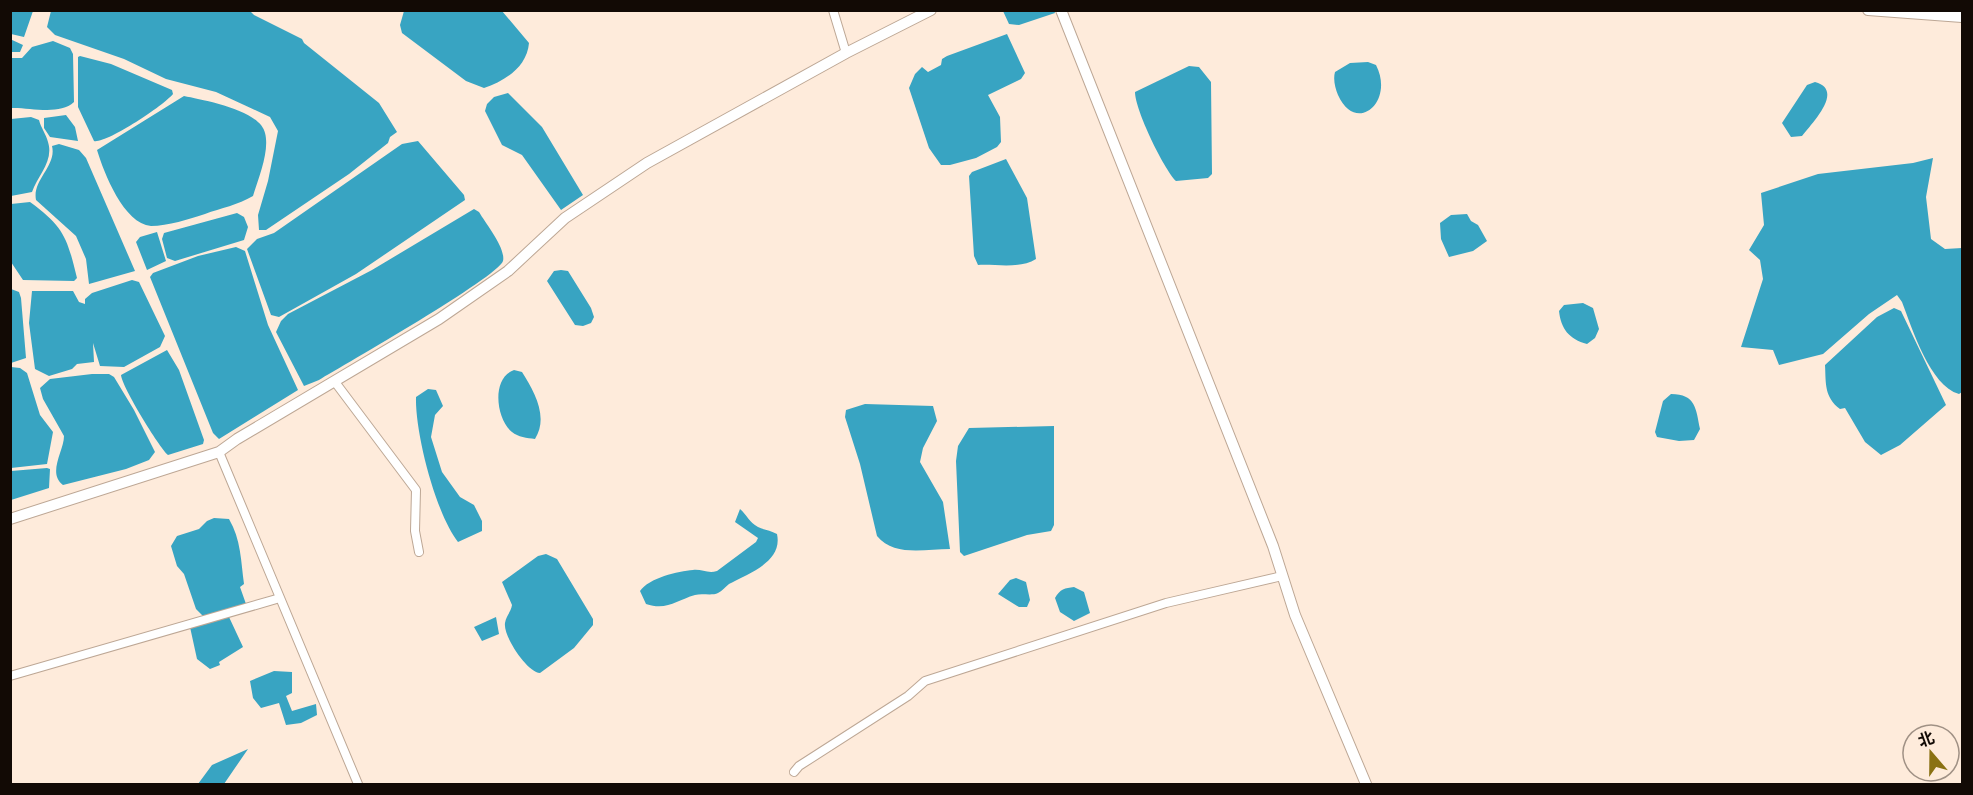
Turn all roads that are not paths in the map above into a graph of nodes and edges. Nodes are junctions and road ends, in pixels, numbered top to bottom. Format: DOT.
graph roads {
  1 [pos="833,10"];
  2 [pos="931,10"];
  3 [pos="1061,10"];
  4 [pos="1868,10"];
  5 [pos="1962,17"];
  6 [pos="846,53"];
  7 [pos="335,382"];
  8 [pos="219,452"];
  9 [pos="10,519"];
  10 [pos="419,552"];
  11 [pos="1282,576"];
  12 [pos="280,598"];
  13 [pos="10,676"];
  14 [pos="794,772"];
  15 [pos="358,784"];
  16 [pos="1366,784"];
  1 -- 6 [label="street"];
  2 -- 6 [label="street"];
  3 -- 11 [label="street"];
  4 -- 5 [label="street"];
  6 -- 7 [label="street"];
  7 -- 8 [label="street"];
  7 -- 10 [label="street"];
  8 -- 9 [label="street"];
  8 -- 12 [label="street"];
  11 -- 14 [label="street"];
  11 -- 16 [label="street"];
  12 -- 13 [label="street"];
  12 -- 15 [label="street"];
}
